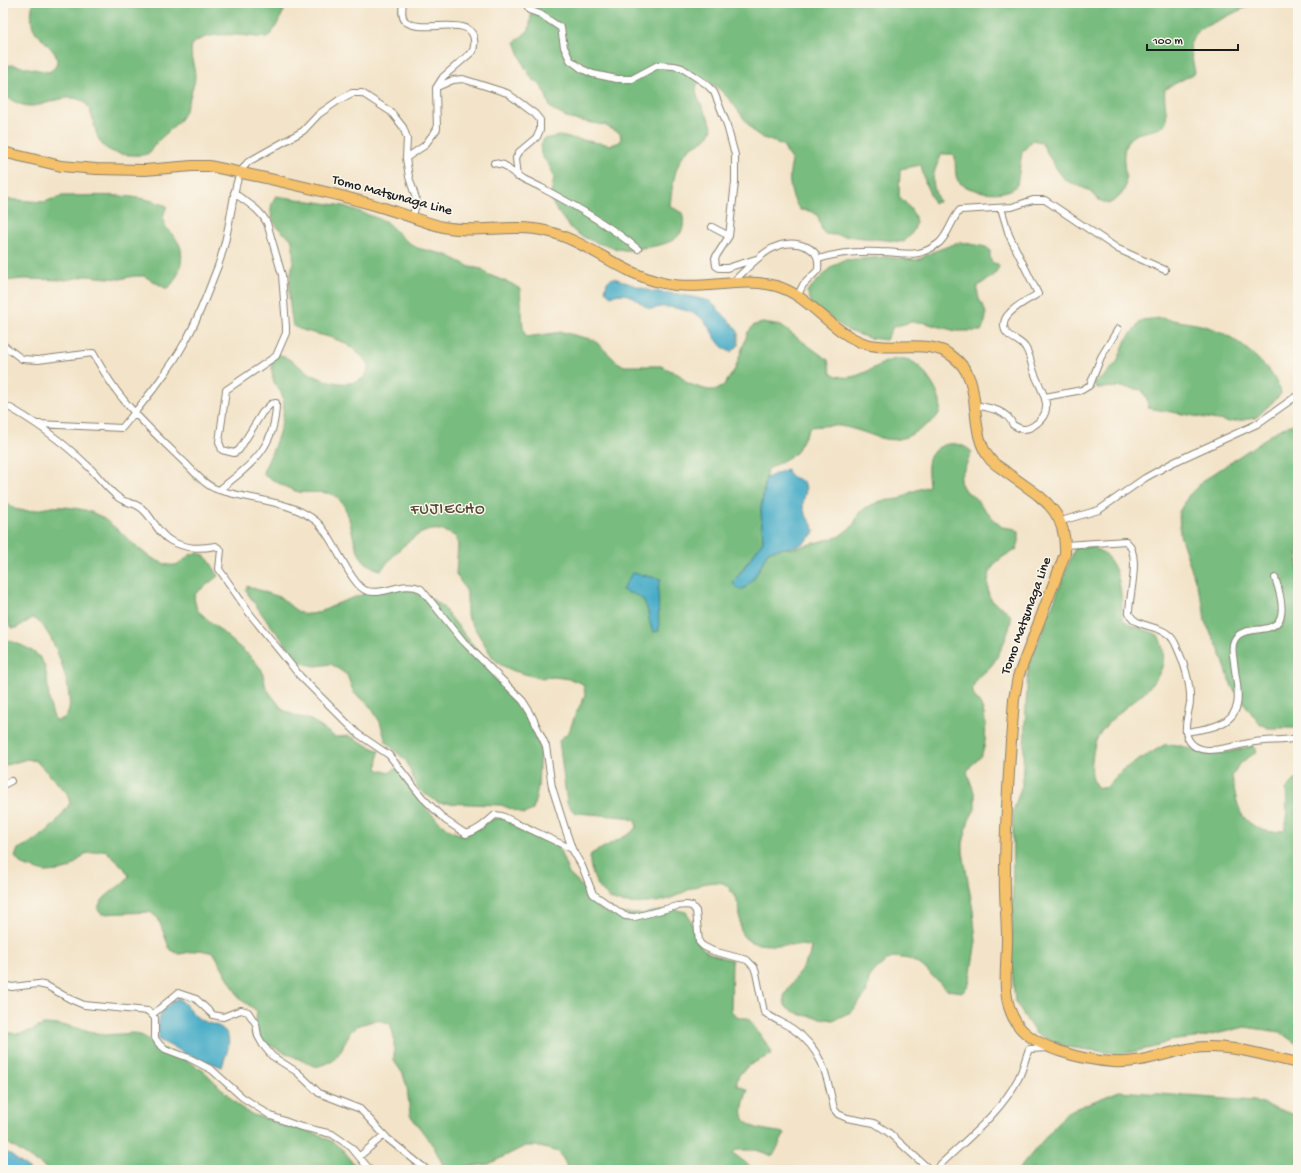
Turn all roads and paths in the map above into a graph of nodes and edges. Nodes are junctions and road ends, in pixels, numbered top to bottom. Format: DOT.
graph roads {
  1 [pos="403,3"];
  2 [pos="525,3"];
  3 [pos="436,88"];
  4 [pos="5,151"];
  5 [pos="406,158"];
  6 [pos="494,164"];
  7 [pos="240,172"];
  8 [pos="518,176"];
  9 [pos="234,192"];
  10 [pos="1002,208"];
  11 [pos="412,218"];
  12 [pos="712,226"];
  13 [pos="729,236"];
  14 [pos="638,249"];
  15 [pos="756,259"];
  16 [pos="819,259"];
  17 [pos="1165,270"];
  18 [pos="731,284"];
  19 [pos="792,292"];
  20 [pos="1118,329"];
  21 [pos="3,345"];
  22 [pos="1298,395"];
  23 [pos="1045,397"];
  24 [pos="3,404"];
  25 [pos="976,405"];
  26 [pos="135,412"];
  27 [pos="38,424"];
  28 [pos="219,490"];
  29 [pos="1061,521"];
  30 [pos="1065,545"];
  31 [pos="1275,578"];
  32 [pos="1186,732"];
  33 [pos="1298,738"];
  34 [pos="11,781"];
  35 [pos="3,785"];
  36 [pos="572,849"];
  37 [pos="3,985"];
  38 [pos="152,1014"];
  39 [pos="1051,1048"];
  40 [pos="1298,1063"];
  41 [pos="384,1135"];
  42 [pos="360,1156"];
  43 [pos="370,1170"];
  44 [pos="427,1170"];
  45 [pos="930,1170"];
  46 [pos="937,1170"];
  1 -- 3 [label="street"];
  2 -- 13 [label="street"];
  3 -- 5 [label="street"];
  3 -- 8 [label="street"];
  4 -- 7 [label="main road, Tomo Matsunaga Line"];
  5 -- 7 [label="street"];
  5 -- 11 [label="street"];
  6 -- 8 [label="street"];
  7 -- 9 [label="street"];
  7 -- 11 [label="main road, Tomo Matsunaga Line"];
  8 -- 14 [label="street"];
  9 -- 26 [label="street"];
  9 -- 28 [label="street"];
  10 -- 16 [label="street"];
  10 -- 17 [label="street"];
  10 -- 23 [label="street"];
  11 -- 18 [label="main road, Tomo Matsunaga Line"];
  12 -- 13 [label="street"];
  13 -- 15 [label="street"];
  15 -- 16 [label="street"];
  15 -- 18 [label="street"];
  16 -- 19 [label="street"];
  18 -- 19 [label="main road, Tomo Matsunaga Line"];
  19 -- 25 [label="main road, Tomo Matsunaga Line"];
  20 -- 23 [label="street"];
  21 -- 26 [label="street"];
  22 -- 29 [label="street"];
  23 -- 25 [label="street"];
  24 -- 27 [label="street"];
  25 -- 29 [label="main road, Tomo Matsunaga Line"];
  26 -- 27 [label="street"];
  26 -- 28 [label="street"];
  27 -- 36 [label="street"];
  28 -- 36 [label="street"];
  29 -- 30 [label="main road, Tomo Matsunaga Line"];
  30 -- 32 [label="street"];
  30 -- 39 [label="main road, Tomo Matsunaga Line"];
  31 -- 32 [label="street"];
  32 -- 33 [label="street"];
  34 -- 35 [label="street"];
  36 -- 45 [label="street"];
  37 -- 38 [label="street"];
  38 -- 41 [label="street"];
  38 -- 42 [label="street"];
  39 -- 40 [label="main road, Tomo Matsunaga Line"];
  39 -- 46 [label="street"];
  41 -- 42 [label="street"];
  41 -- 44 [label="street"];
  42 -- 43 [label="street"];
}
